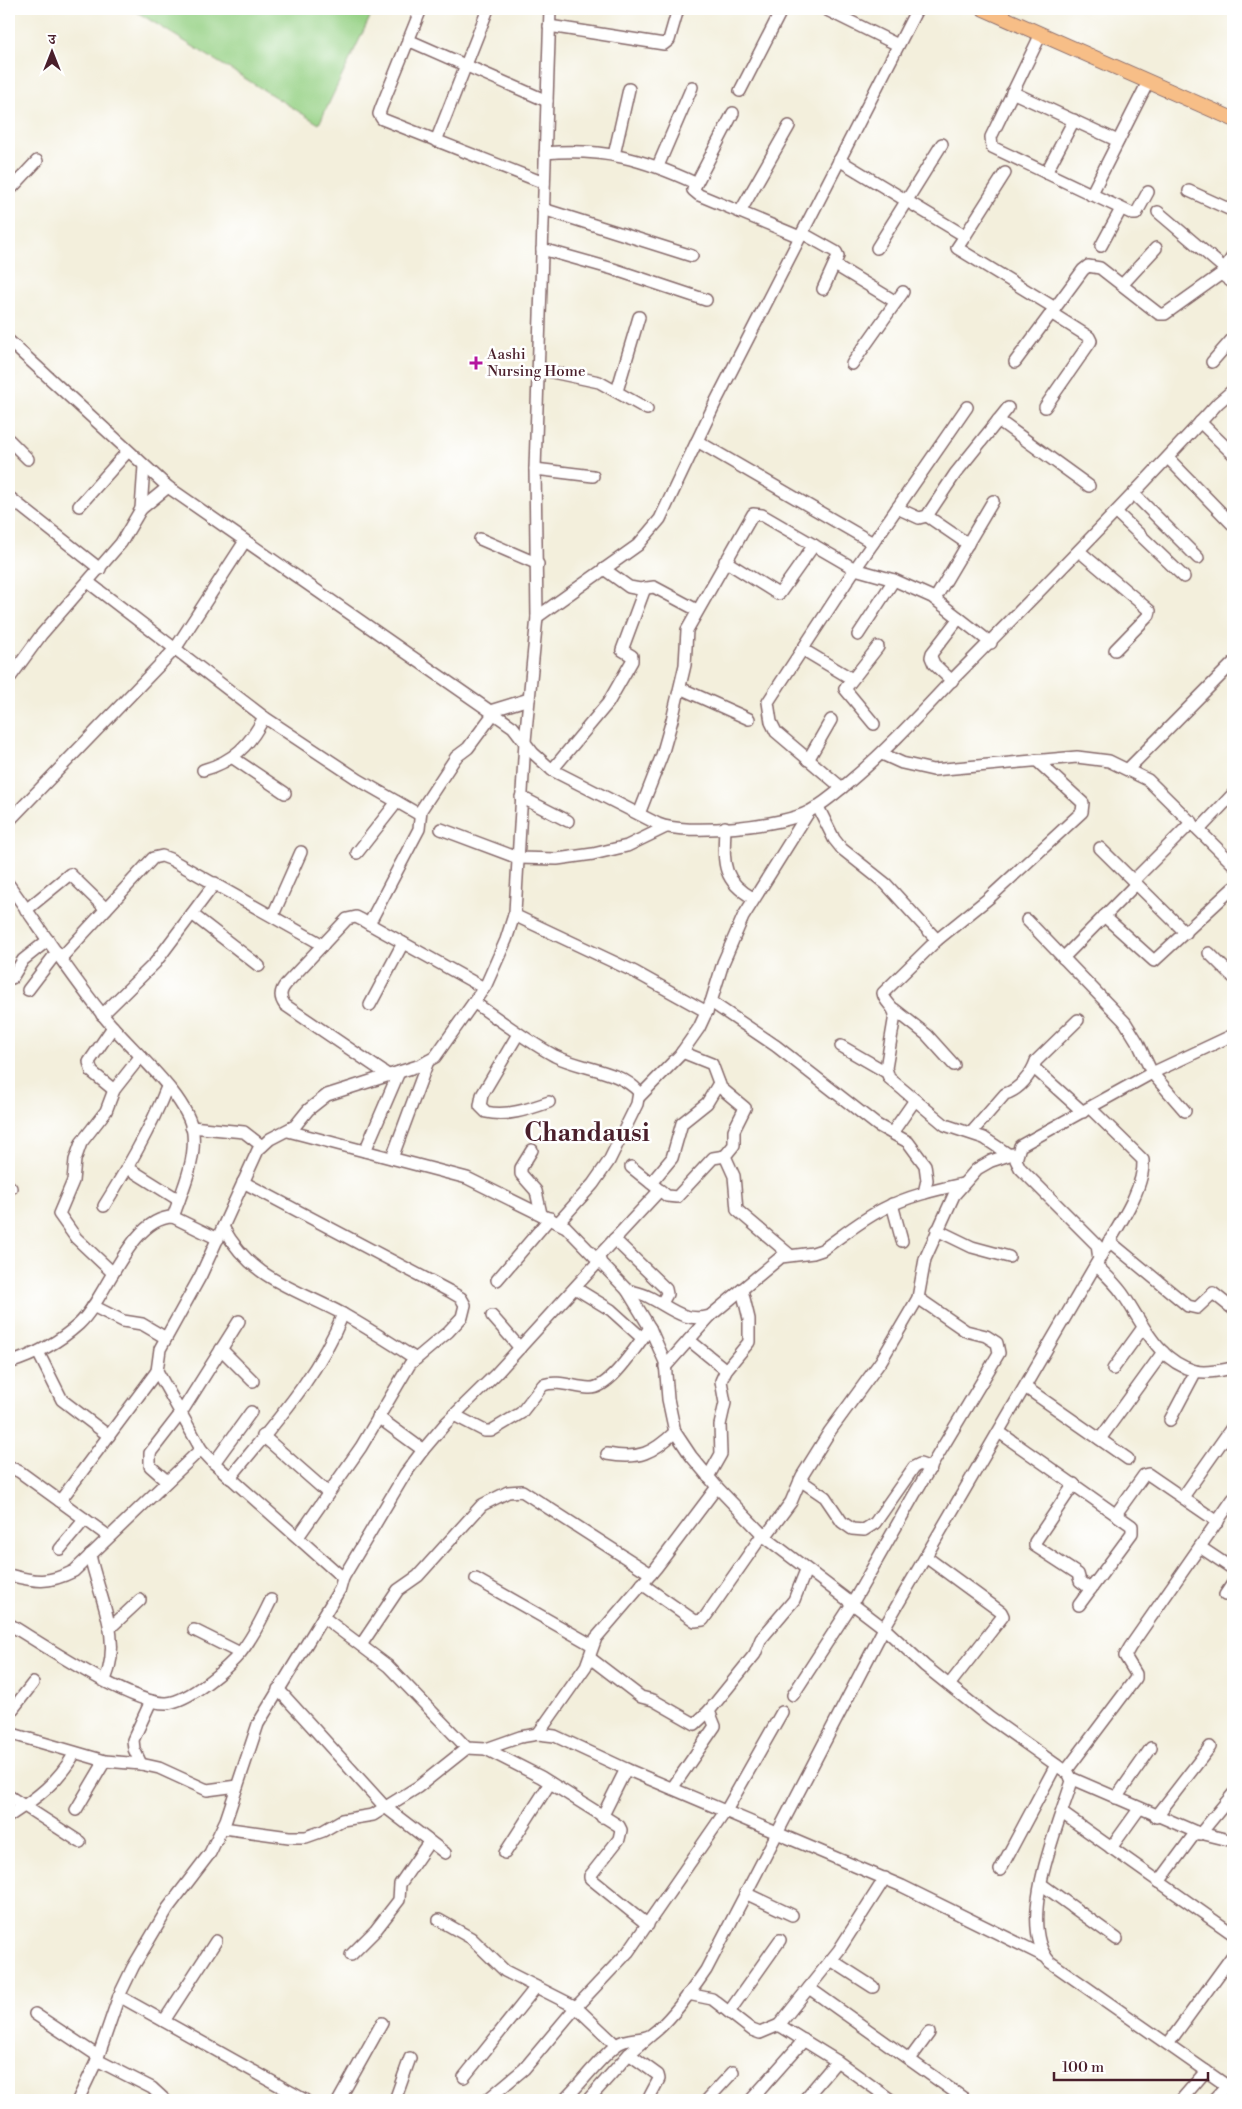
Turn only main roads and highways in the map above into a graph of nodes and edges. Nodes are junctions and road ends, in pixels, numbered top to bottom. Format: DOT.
graph roads {
  1 [pos="984,9"];
  2 [pos="1233,119"];
  1 -- 2 [label="main road"];
}
